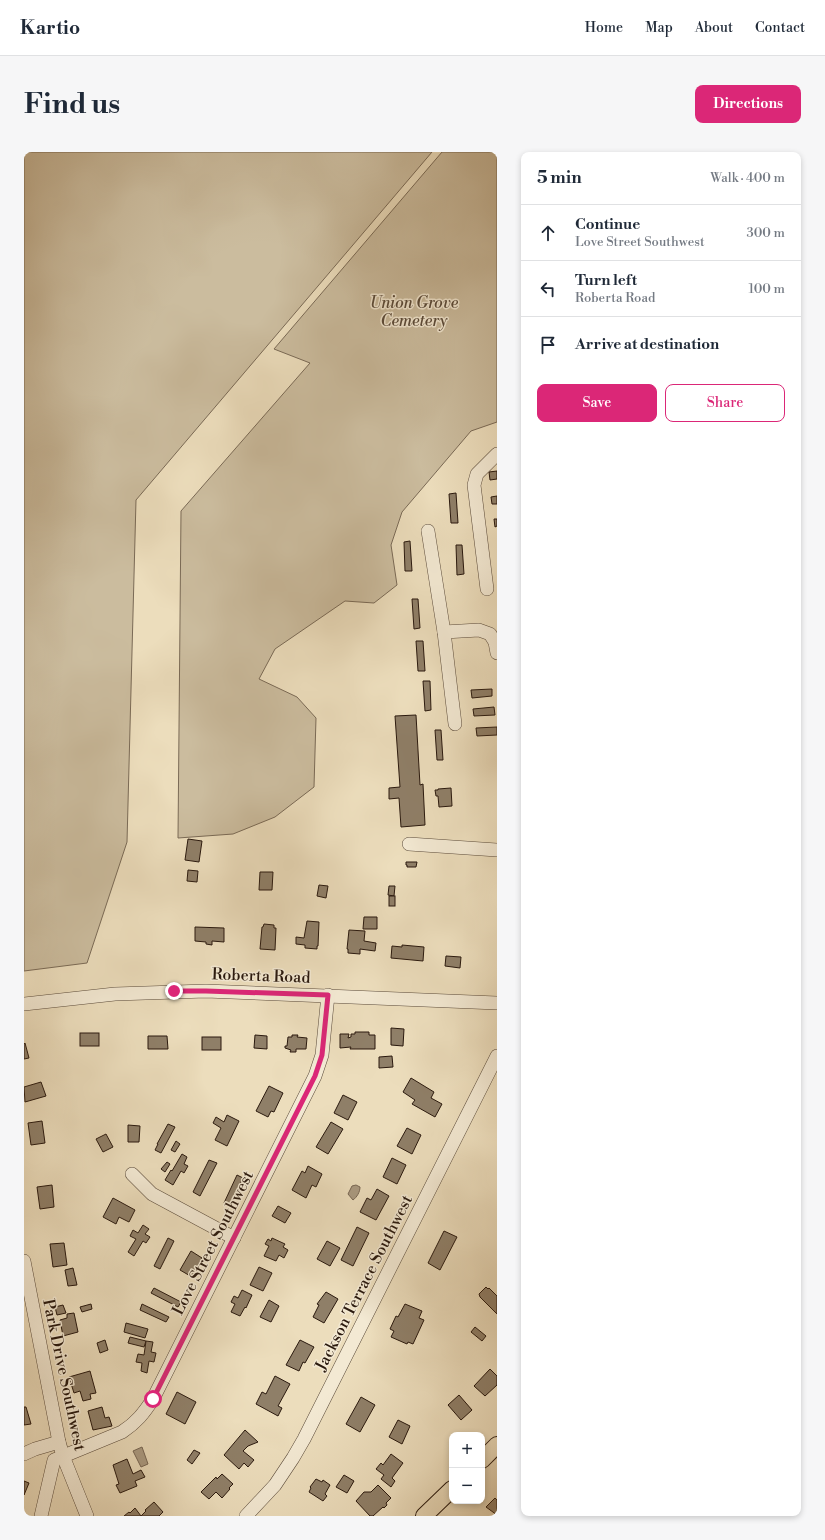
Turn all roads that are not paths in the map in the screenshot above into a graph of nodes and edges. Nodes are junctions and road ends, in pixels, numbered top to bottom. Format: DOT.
graph roads {
  1 [pos="497,454"];
  2 [pos="428,531"];
  3 [pos="488,589"];
  4 [pos="444,632"];
  5 [pos="497,653"];
  6 [pos="455,724"];
  7 [pos="409,844"];
  8 [pos="497,850"];
  9 [pos="328,995"];
  10 [pos="497,1003"];
  11 [pos="24,1004"];
  12 [pos="497,1056"];
  13 [pos="132,1174"];
  14 [pos="234,1238"];
  15 [pos="24,1261"];
  16 [pos="59,1442"];
  17 [pos="497,1445"];
  18 [pos="24,1454"];
  19 [pos="63,1456"];
  20 [pos="485,1457"];
  21 [pos="449,1492"];
  22 [pos="41,1516"];
  23 [pos="86,1516"];
  24 [pos="246,1516"];
  25 [pos="424,1516"];
  1 -- 3 [label="street"];
  2 -- 4 [label="street"];
  4 -- 5 [label="street"];
  4 -- 6 [label="street"];
  7 -- 8 [label="street"];
  9 -- 10 [label="street, Roberta Road"];
  9 -- 11 [label="street, Roberta Road"];
  9 -- 14 [label="street, Love Street Southwest"];
  12 -- 24 [label="street, Jackson Terrace Southwest"];
  13 -- 14 [label="street"];
  14 -- 19 [label="street, Love Street Southwest"];
  15 -- 16 [label="street, Park Drive Southwest"];
  16 -- 18 [label="street"];
  16 -- 19 [label="street, Park Drive Southwest"];
  17 -- 20 [label="main road"];
  19 -- 22 [label="street"];
  19 -- 23 [label="street, Park Drive Southwest"];
  21 -- 25 [label="main road"];
}
